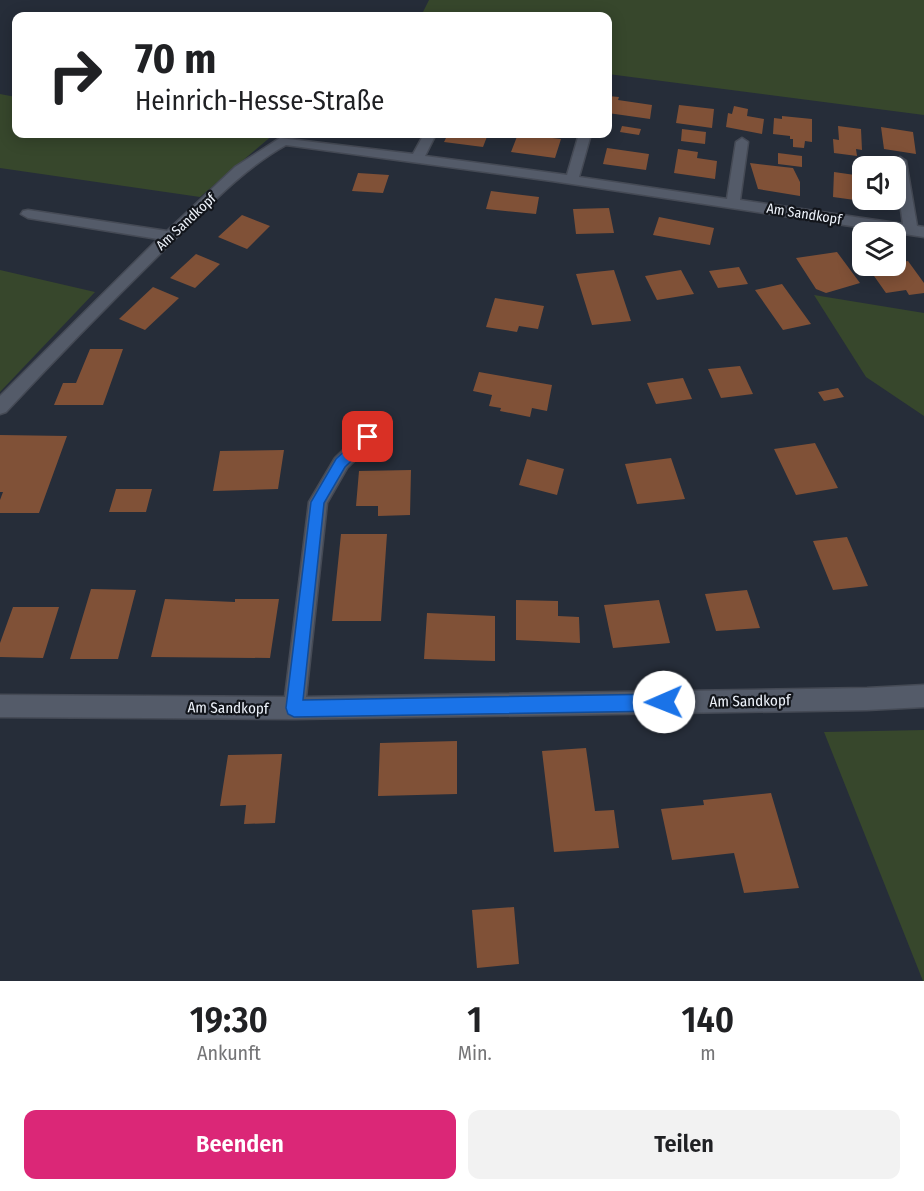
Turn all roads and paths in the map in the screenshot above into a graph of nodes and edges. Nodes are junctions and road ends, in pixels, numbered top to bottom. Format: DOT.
graph roads {
  1 [pos="427,138"];
  2 [pos="584,138"];
  3 [pos="742,142"];
  4 [pos="418,158"];
  5 [pos="572,179"];
  6 [pos="906,186"];
  7 [pos="733,203"];
  8 [pos="28,214"];
  9 [pos="917,231"];
  10 [pos="170,236"];
  11 [pos="0,407"];
  12 [pos="382,423"];
  13 [pos="924,696"];
  14 [pos="0,706"];
  15 [pos="294,708"];
  1 -- 4 [label="street"];
  2 -- 5 [label="street"];
  3 -- 7 [label="street"];
  4 -- 5 [label="street, Am Sandkopf"];
  4 -- 10 [label="street, Am Sandkopf"];
  5 -- 7 [label="street, Am Sandkopf"];
  6 -- 9 [label="street, Am Sandkopf"];
  7 -- 9 [label="street, Am Sandkopf"];
  8 -- 10 [label="street"];
  10 -- 11 [label="street, Am Sandkopf"];
  12 -- 15 [label="street"];
  13 -- 15 [label="street, Am Sandkopf"];
  14 -- 15 [label="street, Am Sandkopf"];
}
